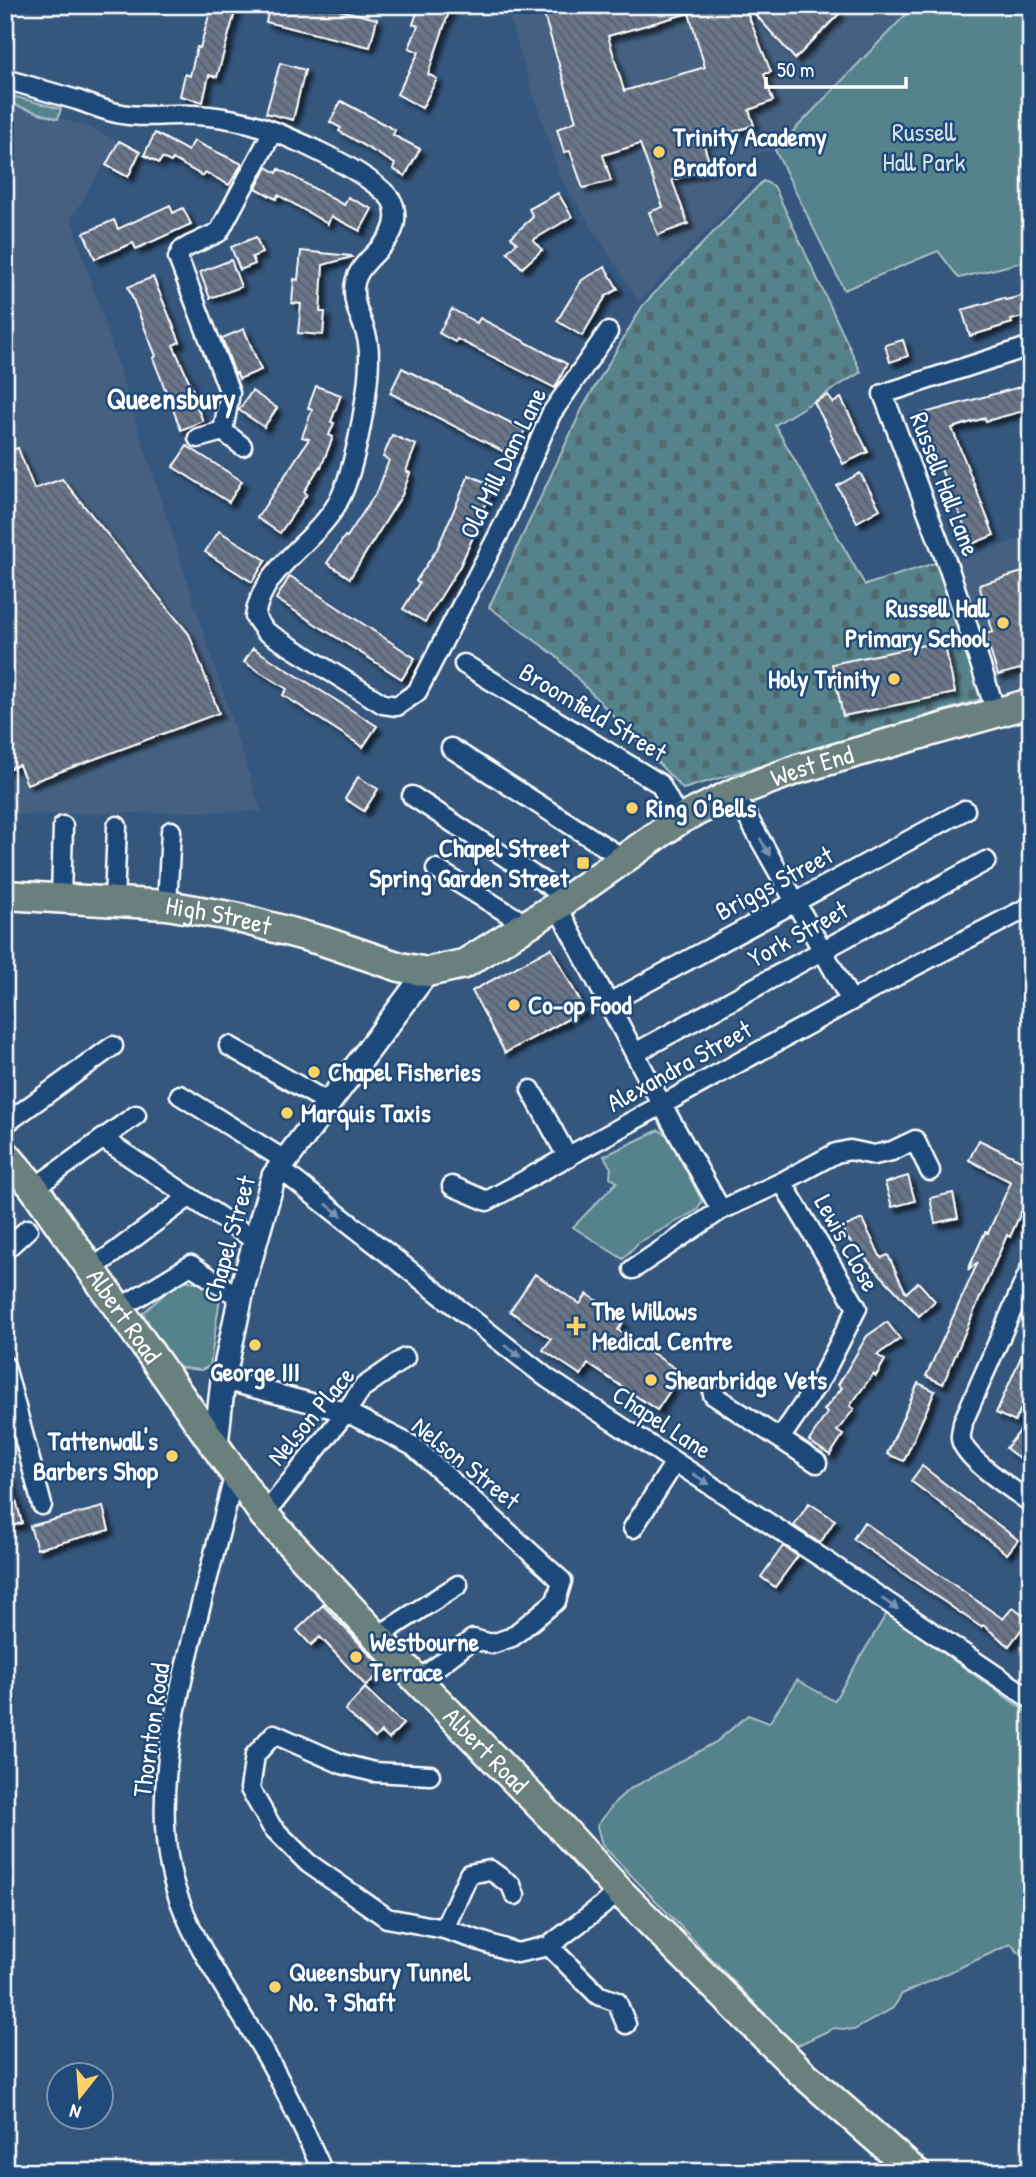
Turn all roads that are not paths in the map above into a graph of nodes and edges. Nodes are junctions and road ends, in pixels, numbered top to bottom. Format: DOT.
graph roads {
  1 [pos="5,79"];
  2 [pos="273,131"];
  3 [pos="608,332"];
  4 [pos="1031,346"];
  5 [pos="223,431"];
  6 [pos="198,438"];
  7 [pos="242,446"];
  8 [pos="464,664"];
  9 [pos="1031,703"];
  10 [pos="996,712"];
  11 [pos="451,748"];
  12 [pos="734,793"];
  13 [pos="412,796"];
  14 [pos="965,810"];
  15 [pos="679,820"];
  16 [pos="63,826"];
  17 [pos="117,826"];
  18 [pos="171,831"];
  19 [pos="624,859"];
  20 [pos="986,861"];
  21 [pos="436,869"];
  22 [pos="5,895"];
  23 [pos="61,898"];
  24 [pos="795,901"];
  25 [pos="114,902"];
  26 [pos="562,902"];
  27 [pos="167,905"];
  28 [pos="1031,906"];
  29 [pos="527,925"];
  30 [pos="823,950"];
  31 [pos="427,972"];
  32 [pos="851,1001"];
  33 [pos="607,1004"];
  34 [pos="113,1046"];
  35 [pos="229,1046"];
  36 [pos="635,1054"];
  37 [pos="531,1090"];
  38 [pos="180,1095"];
  39 [pos="329,1103"];
  40 [pos="662,1105"];
  41 [pos="136,1115"];
  42 [pos="5,1124"];
  43 [pos="103,1139"];
  44 [pos="5,1154"];
  45 [pos="568,1158"];
  46 [pos="283,1165"];
  47 [pos="930,1171"];
  48 [pos="782,1182"];
  49 [pos="452,1186"];
  50 [pos="34,1188"];
  51 [pos="189,1197"];
  52 [pos="721,1210"];
  53 [pos="28,1229"];
  54 [pos="256,1241"];
  55 [pos="5,1250"];
  56 [pos="1031,1268"];
  57 [pos="92,1269"];
  58 [pos="633,1269"];
  59 [pos="240,1298"];
  60 [pos="120,1308"];
  61 [pos="405,1358"];
  62 [pos="5,1366"];
  63 [pos="222,1380"];
  64 [pos="713,1395"];
  65 [pos="346,1412"];
  66 [pos="781,1437"];
  67 [pos="216,1444"];
  68 [pos="675,1462"];
  69 [pos="817,1462"];
  70 [pos="234,1473"];
  71 [pos="1031,1503"];
  72 [pos="42,1505"];
  73 [pos="264,1515"];
  74 [pos="633,1528"];
  75 [pos="458,1585"];
  76 [pos="378,1636"];
  77 [pos="418,1681"];
  78 [pos="1031,1699"];
  79 [pos="430,1775"];
  80 [pos="620,1892"];
  81 [pos="515,1895"];
  82 [pos="444,1929"];
  83 [pos="549,1947"];
  84 [pos="626,2024"];
  85 [pos="323,2172"];
  86 [pos="915,2172"];
  1 -- 2 [label="street, Old Mill Dam Lane"];
  2 -- 3 [label="street, Old Mill Dam Lane"];
  2 -- 5 [label="street"];
  4 -- 10 [label="street, Russell Hall Lane"];
  5 -- 6 [label="street"];
  5 -- 7 [label="street"];
  8 -- 15 [label="street, Broomfield Street"];
  9 -- 10 [label="main road, West End"];
  10 -- 12 [label="main road, West End"];
  11 -- 19 [label="street"];
  12 -- 15 [label="main road, West End"];
  12 -- 24 [label="street, one-way"];
  13 -- 26 [label="street"];
  14 -- 24 [label="street, Briggs Street"];
  15 -- 19 [label="main road, West End"];
  16 -- 23 [label="street"];
  17 -- 25 [label="street"];
  18 -- 27 [label="street"];
  19 -- 26 [label="main road, West End"];
  20 -- 30 [label="street, York Street"];
  21 -- 29 [label="street"];
  22 -- 23 [label="main road, High Street"];
  23 -- 25 [label="main road, High Street"];
  24 -- 30 [label="street"];
  24 -- 33 [label="street, Briggs Street"];
  25 -- 27 [label="main road, High Street"];
  26 -- 29 [label="main road, West End"];
  26 -- 33 [label="street"];
  27 -- 31 [label="main road, High Street"];
  28 -- 32 [label="street, Alexandra Street"];
  29 -- 31 [label="main road, West End"];
  30 -- 32 [label="street"];
  30 -- 36 [label="street, York Street"];
  31 -- 39 [label="street, Chapel Street"];
  32 -- 40 [label="street, Alexandra Street"];
  33 -- 36 [label="street"];
  34 -- 42 [label="street"];
  35 -- 39 [label="street"];
  36 -- 40 [label="street"];
  37 -- 45 [label="street"];
  38 -- 46 [label="street, Chapel Lane"];
  39 -- 46 [label="street, Chapel Street"];
  40 -- 45 [label="street, Alexandra Street"];
  40 -- 52 [label="street"];
  41 -- 43 [label="street"];
  43 -- 50 [label="street"];
  43 -- 51 [label="street"];
  44 -- 50 [label="main road, Albert Road"];
  45 -- 49 [label="street, Alexandra Street"];
  46 -- 54 [label="street, Chapel Street"];
  46 -- 68 [label="street, Chapel Lane, one-way"];
  47 -- 48 [label="street"];
  48 -- 52 [label="street"];
  48 -- 66 [label="street, Lewis Close"];
  50 -- 57 [label="main road, Albert Road"];
  51 -- 54 [label="street"];
  51 -- 57 [label="street"];
  52 -- 58 [label="street"];
  53 -- 55 [label="street"];
  54 -- 59 [label="street, Chapel Street"];
  56 -- 71 [label="street"];
  57 -- 60 [label="main road, Albert Road"];
  59 -- 60 [label="street"];
  59 -- 63 [label="street, Chapel Street"];
  60 -- 67 [label="main road, Albert Road"];
  61 -- 65 [label="street, Nelson Place"];
  62 -- 72 [label="street"];
  63 -- 65 [label="street, Nelson Street"];
  63 -- 67 [label="street, Chapel Street"];
  64 -- 66 [label="street"];
  65 -- 73 [label="street, Nelson Place"];
  65 -- 77 [label="street, Nelson Street"];
  66 -- 69 [label="street"];
  67 -- 70 [label="main road, Albert Road"];
  68 -- 74 [label="street"];
  68 -- 78 [label="street, Chapel Lane, one-way"];
  70 -- 73 [label="main road, Albert Road"];
  70 -- 85 [label="street, Thornton Road"];
  73 -- 76 [label="main road, Albert Road"];
  75 -- 76 [label="street"];
  76 -- 77 [label="main road, Albert Road"];
  77 -- 80 [label="main road, Albert Road"];
  79 -- 82 [label="street"];
  80 -- 83 [label="street"];
  80 -- 86 [label="main road, Albert Road"];
  81 -- 82 [label="street"];
  82 -- 83 [label="street"];
  83 -- 84 [label="street"];
}
